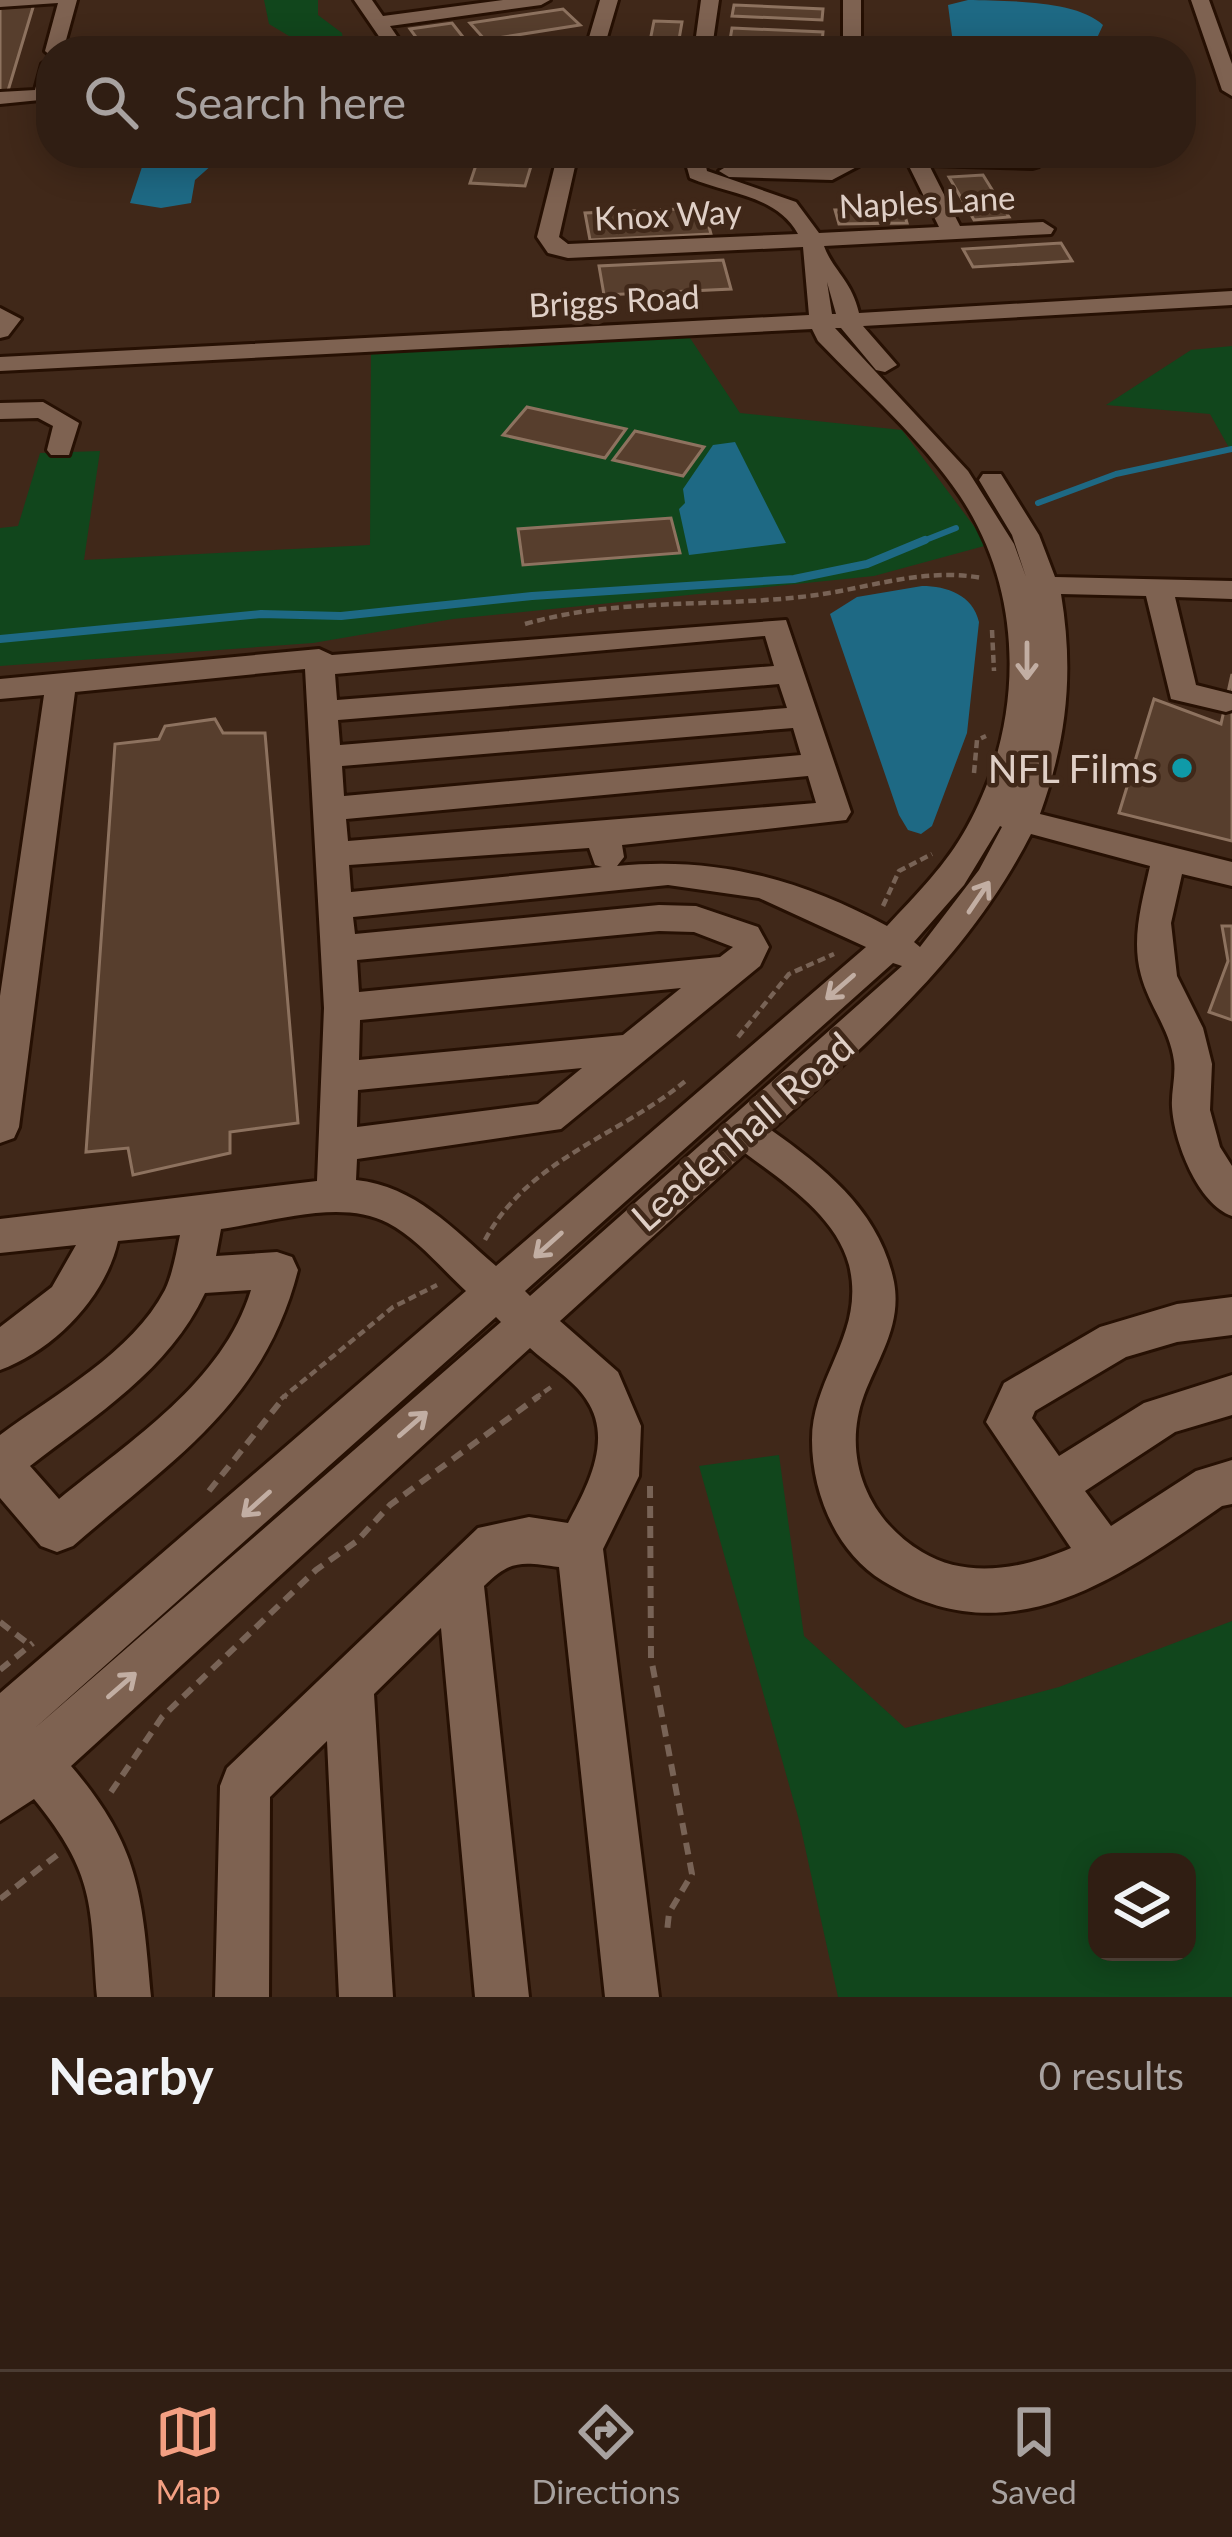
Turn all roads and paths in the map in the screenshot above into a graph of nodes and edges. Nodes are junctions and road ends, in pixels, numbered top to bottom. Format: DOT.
graph roads {
  1 [pos="52,0"];
  2 [pos="68,0"];
  3 [pos="363,0"];
  4 [pos="541,0"];
  5 [pos="609,0"];
  6 [pos="710,0"];
  7 [pos="852,0"];
  8 [pos="1200,0"];
  9 [pos="0,2"];
  10 [pos="381,22"];
  11 [pos="58,36"];
  12 [pos="389,36"];
  13 [pos="598,36"];
  14 [pos="705,36"];
  15 [pos="852,36"];
  16 [pos="1232,90"];
  17 [pos="36,95"];
  18 [pos="0,98"];
  19 [pos="564,168"];
  20 [pos="696,168"];
  21 [pos="845,168"];
  22 [pos="920,168"];
  23 [pos="729,171"];
  24 [pos="1043,229"];
  25 [pos="953,233"];
  26 [pos="816,252"];
  27 [pos="1232,298"];
  28 [pos="0,315"];
  29 [pos="834,321"];
  30 [pos="0,331"];
  31 [pos="4,363"];
  32 [pos="0,398"];
  33 [pos="0,411"];
  34 [pos="61,450"];
  35 [pos="1032,585"];
  36 [pos="1159,589"];
  37 [pos="1232,590"];
  38 [pos="320,666"];
  39 [pos="791,674"];
  40 [pos="61,684"];
  41 [pos="0,689"];
  42 [pos="1226,702"];
  43 [pos="322,711"];
  44 [pos="805,717"];
  45 [pos="326,757"];
  46 [pos="820,764"];
  47 [pos="329,809"];
  48 [pos="1006,816"];
  49 [pos="604,835"];
  50 [pos="332,854"];
  51 [pos="1168,859"];
  52 [pos="1232,874"];
  53 [pos="609,879"];
  54 [pos="335,905"];
  55 [pos="13,935"];
  56 [pos="890,945"];
  57 [pos="338,949"];
  58 [pos="924,966"];
  59 [pos="728,970"];
  60 [pos="342,1007"];
  61 [pos="631,1049"];
  62 [pos="337,1077"];
  63 [pos="0,1127"];
  64 [pos="744,1131"];
  65 [pos="337,1146"];
  66 [pos="336,1195"];
  67 [pos="1232,1199"];
  68 [pos="204,1215"];
  69 [pos="101,1226"];
  70 [pos="0,1236"];
  71 [pos="191,1276"];
  72 [pos="512,1307"];
  73 [pos="1232,1316"];
  74 [pos="0,1352"];
  75 [pos="1232,1396"];
  76 [pos="0,1463"];
  77 [pos="1232,1483"];
  78 [pos="1055,1486"];
  79 [pos="580,1547"];
  80 [pos="1106,1558"];
  81 [pos="460,1578"];
  82 [pos="0,1622"];
  83 [pos="0,1670"];
  84 [pos="349,1685"];
  85 [pos="8,1745"];
  86 [pos="124,1997"];
  87 [pos="242,1997"];
  88 [pos="365,1997"];
  89 [pos="502,1997"];
  90 [pos="632,1997"];
  1 -- 9 [label="street"];
  2 -- 11 [label="street"];
  3 -- 10 [label="street"];
  4 -- 10 [label="street"];
  5 -- 13 [label="street"];
  6 -- 14 [label="street"];
  7 -- 15 [label="street"];
  8 -- 16 [label="street"];
  10 -- 12 [label="street"];
  17 -- 18 [label="street"];
  19 -- 26 [label="street, Knox Way"];
  20 -- 26 [label="street"];
  21 -- 23 [label="street"];
  22 -- 25 [label="street"];
  24 -- 25 [label="street, Naples Lane"];
  25 -- 26 [label="street, Naples Lane"];
  26 -- 29 [label="street"];
  27 -- 29 [label="street, Briggs Road"];
  28 -- 30 [label="street"];
  29 -- 31 [label="street, Briggs Road"];
  29 -- 35 [label="street, Leadenhall Road"];
  31 -- 32 [label="street"];
  33 -- 34 [label="street"];
  35 -- 36 [label="street"];
  35 -- 48 [label="street, Leadenhall Road"];
  36 -- 37 [label="street"];
  36 -- 42 [label="street"];
  38 -- 39 [label="street"];
  38 -- 40 [label="street"];
  38 -- 43 [label="street"];
  39 -- 43 [label="street"];
  39 -- 44 [label="street"];
  40 -- 41 [label="street"];
  40 -- 55 [label="street"];
  43 -- 45 [label="street"];
  44 -- 45 [label="street"];
  44 -- 46 [label="street"];
  45 -- 47 [label="street"];
  46 -- 47 [label="street"];
  46 -- 49 [label="street"];
  47 -- 50 [label="street"];
  48 -- 51 [label="street"];
  48 -- 56 [label="street, Leadenhall Road"];
  58 -- 48 [label="street, Leadenhall Road, one-way"];
  49 -- 50 [label="street"];
  49 -- 53 [label="street"];
  50 -- 54 [label="street"];
  51 -- 52 [label="street"];
  51 -- 67 [label="street"];
  53 -- 54 [label="street"];
  53 -- 56 [label="street"];
  54 -- 57 [label="street"];
  55 -- 63 [label="street"];
  56 -- 58 [label="street"];
  56 -- 72 [label="street, Leadenhall Road, one-way"];
  57 -- 59 [label="street"];
  57 -- 60 [label="street"];
  58 -- 64 [label="street, Leadenhall Road"];
  59 -- 60 [label="street"];
  59 -- 61 [label="street"];
  60 -- 62 [label="street"];
  61 -- 62 [label="street"];
  61 -- 65 [label="street"];
  62 -- 65 [label="street"];
  64 -- 72 [label="street, Leadenhall Road"];
  64 -- 80 [label="street"];
  65 -- 66 [label="street"];
  66 -- 68 [label="street"];
  66 -- 72 [label="street"];
  68 -- 69 [label="street"];
  68 -- 71 [label="street"];
  69 -- 70 [label="street"];
  69 -- 74 [label="street"];
  71 -- 76 [label="street"];
  71 -- 76 [label="street"];
  72 -- 79 [label="street"];
  72 -- 85 [label="street, Leadenhall Road"];
  73 -- 78 [label="street"];
  75 -- 78 [label="street"];
  77 -- 80 [label="street"];
  78 -- 80 [label="street"];
  79 -- 81 [label="street"];
  79 -- 90 [label="street"];
  81 -- 84 [label="street"];
  81 -- 89 [label="street"];
  82 -- 83 [label="path"];
  84 -- 87 [label="street"];
  84 -- 88 [label="street"];
  85 -- 86 [label="street"];
}
